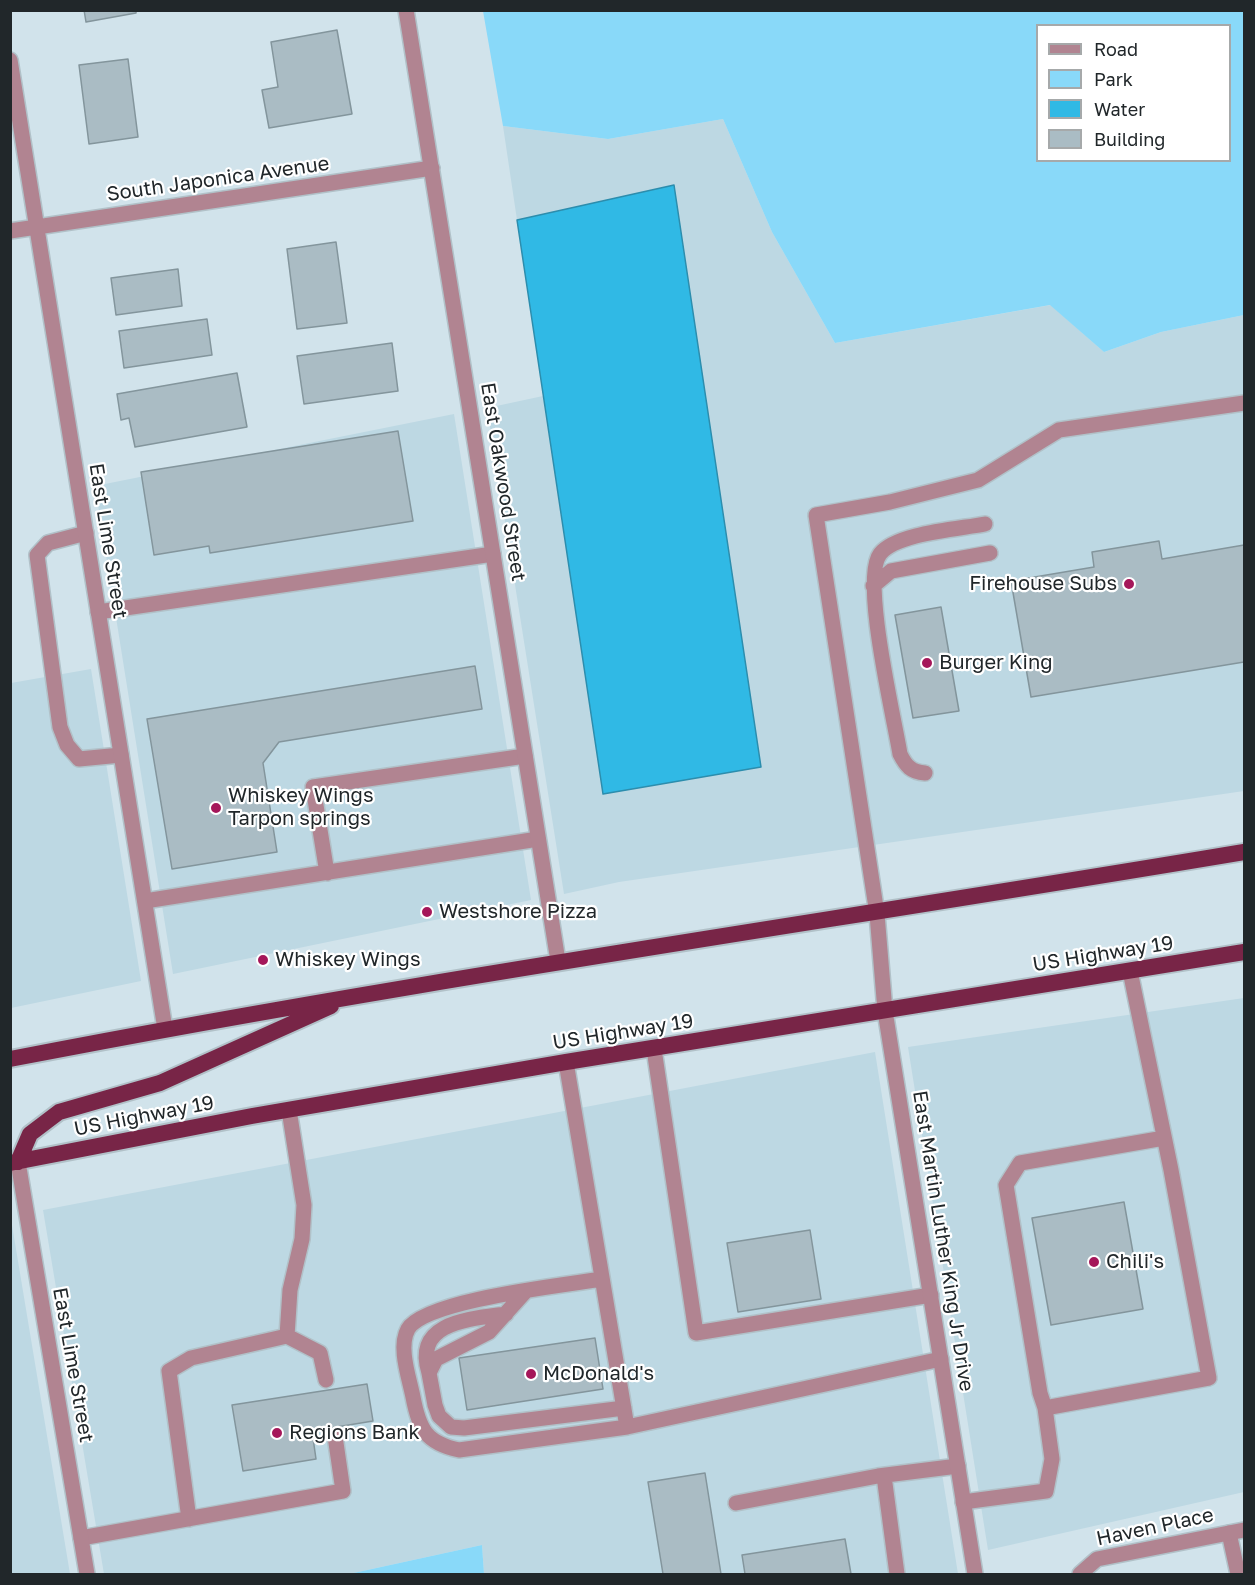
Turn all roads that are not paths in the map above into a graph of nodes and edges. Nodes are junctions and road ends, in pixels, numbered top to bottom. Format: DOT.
graph roads {
  1 [pos="406,10"];
  2 [pos="10,60"];
  3 [pos="432,168"];
  4 [pos="37,227"];
  5 [pos="10,231"];
  6 [pos="1245,403"];
  7 [pos="985,524"];
  8 [pos="86,533"];
  9 [pos="493,554"];
  10 [pos="990,554"];
  11 [pos="873,586"];
  12 [pos="98,612"];
  13 [pos="121,755"];
  14 [pos="525,756"];
  15 [pos="925,773"];
  16 [pos="538,839"];
  17 [pos="1245,852"];
  18 [pos="327,873"];
  19 [pos="145,901"];
  20 [pos="877,914"];
  21 [pos="1245,952"];
  22 [pos="558,961"];
  23 [pos="1130,971"];
  24 [pos="354,996"];
  25 [pos="885,1011"];
  26 [pos="165,1029"];
  27 [pos="654,1049"];
  28 [pos="10,1059"];
  29 [pos="566,1062"];
  30 [pos="289,1110"];
  31 [pos="1164,1138"];
  32 [pos="14,1162"];
  33 [pos="602,1279"];
  34 [pos="525,1292"];
  35 [pos="931,1295"];
  36 [pos="506,1314"];
  37 [pos="287,1336"];
  38 [pos="941,1359"];
  39 [pos="429,1373"];
  40 [pos="326,1380"];
  41 [pos="624,1408"];
  42 [pos="1045,1408"];
  43 [pos="627,1427"];
  44 [pos="334,1436"];
  45 [pos="958,1466"];
  46 [pos="885,1476"];
  47 [pos="963,1502"];
  48 [pos="736,1503"];
  49 [pos="189,1519"];
  50 [pos="1245,1530"];
  51 [pos="1228,1533"];
  52 [pos="81,1538"];
  53 [pos="87,1575"];
  54 [pos="897,1575"];
  55 [pos="975,1575"];
  56 [pos="1080,1575"];
  57 [pos="1238,1575"];
  1 -- 3 [label="street, East Oakwood Street"];
  2 -- 4 [label="street, East Lime Street"];
  3 -- 4 [label="street, South Japonica Avenue"];
  3 -- 9 [label="street, East Oakwood Street"];
  4 -- 5 [label="street, South Japonica Avenue"];
  4 -- 8 [label="street, East Lime Street"];
  6 -- 20 [label="street, East Martin Luther King Jr Drive"];
  7 -- 11 [label="street"];
  8 -- 12 [label="street, East Lime Street"];
  8 -- 13 [label="street"];
  9 -- 12 [label="street"];
  9 -- 14 [label="street, East Oakwood Street"];
  10 -- 11 [label="street"];
  11 -- 15 [label="street"];
  12 -- 13 [label="street, East Lime Street"];
  13 -- 19 [label="street, East Lime Street"];
  14 -- 16 [label="street, East Oakwood Street"];
  14 -- 18 [label="street"];
  16 -- 18 [label="street"];
  16 -- 22 [label="street, East Oakwood Street"];
  17 -- 20 [label="highway"];
  18 -- 19 [label="street"];
  19 -- 26 [label="street, East Lime Street"];
  20 -- 22 [label="highway"];
  20 -- 25 [label="street, East Martin Luther King Jr Drive"];
  21 -- 23 [label="highway, US Highway 19"];
  22 -- 24 [label="highway"];
  23 -- 25 [label="highway, US Highway 19"];
  23 -- 31 [label="street"];
  24 -- 26 [label="highway"];
  24 -- 32 [label="highway"];
  25 -- 27 [label="highway, US Highway 19"];
  25 -- 35 [label="street, East Martin Luther King Jr Drive"];
  26 -- 28 [label="highway"];
  27 -- 29 [label="highway, US Highway 19"];
  27 -- 35 [label="street"];
  29 -- 30 [label="highway, US Highway 19"];
  29 -- 33 [label="street"];
  30 -- 32 [label="highway, US Highway 19"];
  30 -- 37 [label="street"];
  31 -- 42 [label="street"];
  31 -- 42 [label="street"];
  32 -- 52 [label="street, East Lime Street"];
  33 -- 34 [label="street"];
  33 -- 41 [label="street"];
  34 -- 36 [label="street"];
  34 -- 43 [label="street"];
  35 -- 38 [label="street, East Martin Luther King Jr Drive"];
  36 -- 39 [label="street"];
  36 -- 39 [label="street"];
  37 -- 40 [label="street"];
  37 -- 49 [label="street"];
  38 -- 43 [label="street"];
  38 -- 45 [label="street, East Martin Luther King Jr Drive"];
  39 -- 41 [label="street"];
  41 -- 43 [label="street"];
  42 -- 47 [label="street"];
  44 -- 49 [label="street"];
  45 -- 46 [label="street"];
  45 -- 47 [label="street, East Martin Luther King Jr Drive"];
  46 -- 48 [label="street"];
  46 -- 54 [label="street"];
  47 -- 55 [label="street, East Martin Luther King Jr Drive"];
  49 -- 52 [label="street"];
  50 -- 51 [label="street, Haven Place"];
  51 -- 56 [label="street, Haven Place"];
  51 -- 57 [label="street"];
  52 -- 53 [label="street, East Lime Street"];
}
